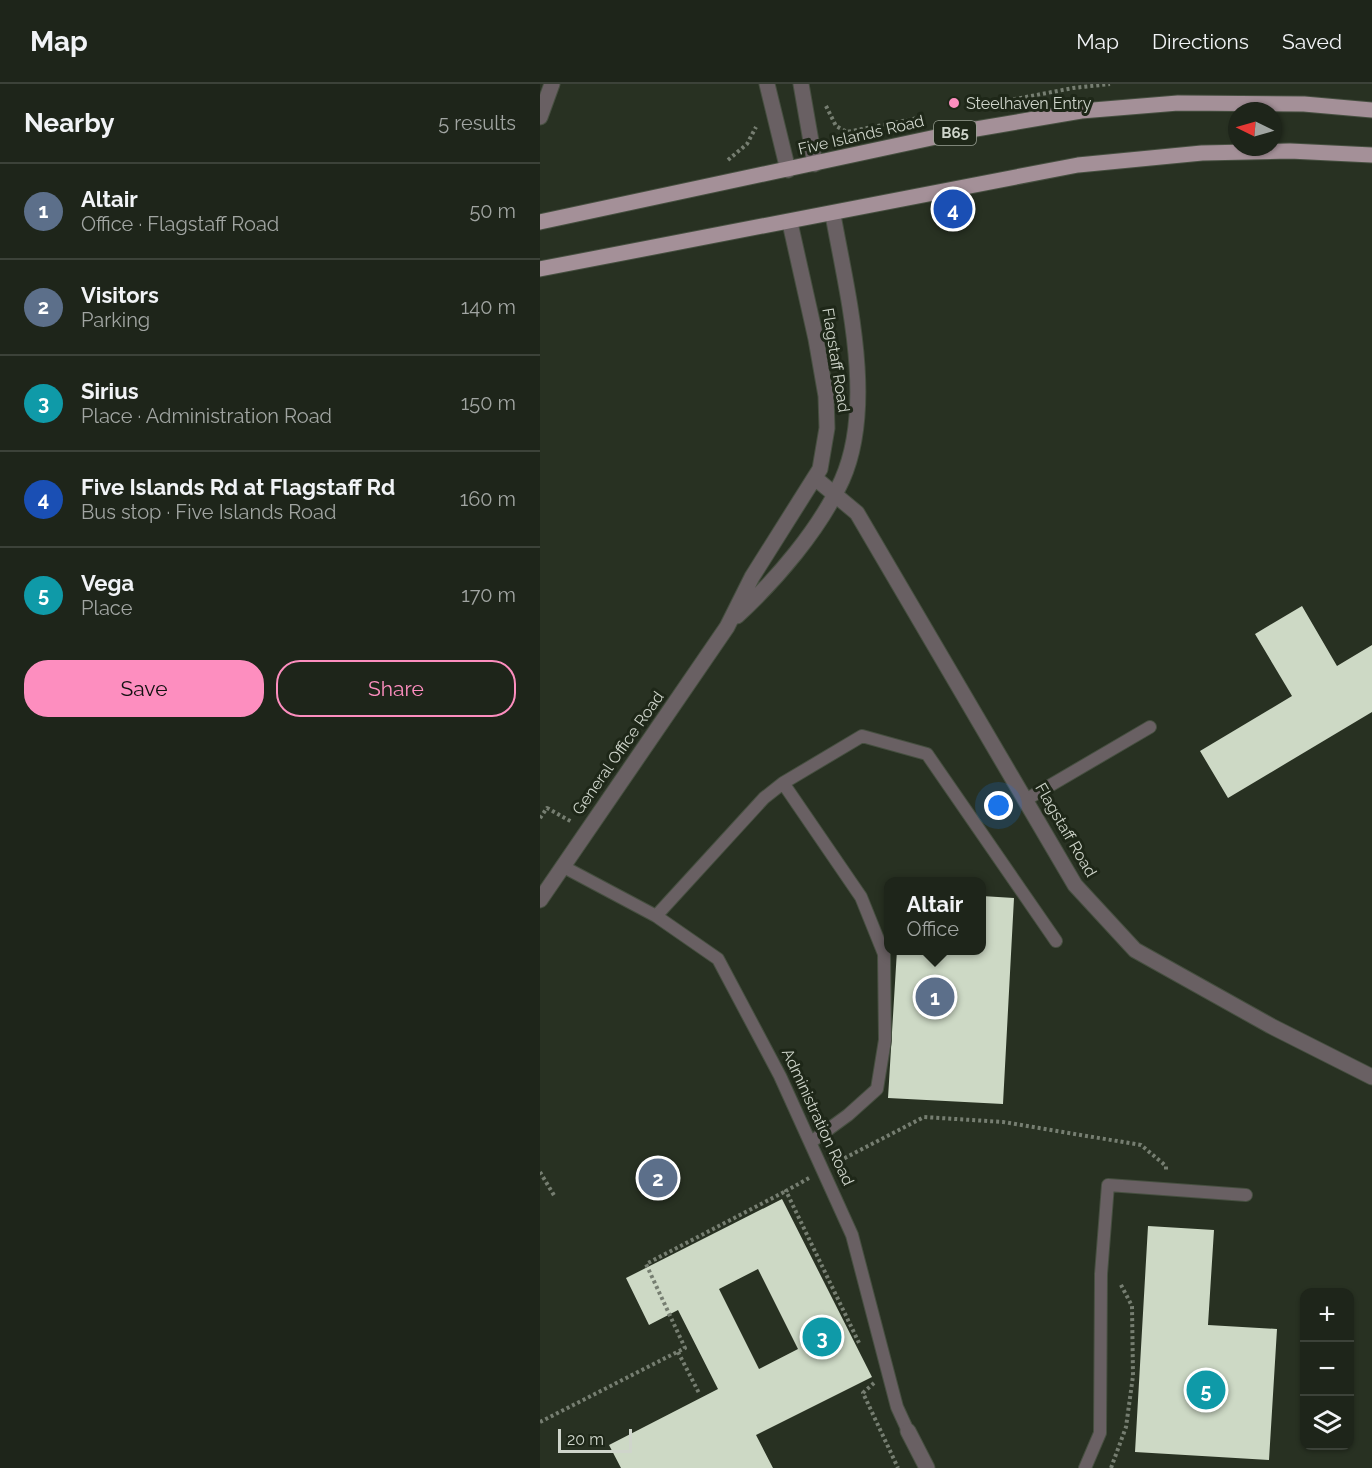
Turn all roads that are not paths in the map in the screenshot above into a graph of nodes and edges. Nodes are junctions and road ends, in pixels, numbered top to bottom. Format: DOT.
graph roads {
  1 [pos="552,84"];
  2 [pos="767,84"];
  3 [pos="801,84"];
  4 [pos="1372,110"];
  5 [pos="540,117"];
  6 [pos="1372,155"];
  7 [pos="815,164"];
  8 [pos="788,170"];
  9 [pos="833,214"];
  10 [pos="543,222"];
  11 [pos="790,223"];
  12 [pos="540,269"];
  13 [pos="815,478"];
  14 [pos="835,493"];
  15 [pos="727,627"];
  16 [pos="1150,727"];
  17 [pos="783,783"];
  18 [pos="1026,799"];
  19 [pos="562,866"];
  20 [pos="540,900"];
  21 [pos="656,916"];
  22 [pos="1056,941"];
  23 [pos="884,954"];
  24 [pos="884,955"];
  25 [pos="1372,1077"];
  26 [pos="811,1142"];
  27 [pos="1246,1195"];
  28 [pos="908,1431"];
  29 [pos="927,1468"];
  30 [pos="1085,1468"];
  1 -- 5 [label="street"];
  2 -- 8 [label="street"];
  3 -- 7 [label="street"];
  4 -- 7 [label="main road, Five Islands Road / B65"];
  6 -- 9 [label="main road"];
  7 -- 8 [label="main road, Five Islands Road / B65"];
  8 -- 10 [label="main road, Five Islands Road / B65"];
  9 -- 11 [label="main road"];
  9 -- 14 [label="street, Flagstaff Road"];
  11 -- 12 [label="main road"];
  11 -- 13 [label="street, Flagstaff Road"];
  13 -- 14 [label="street, Flagstaff Road"];
  13 -- 15 [label="street, General Office Road"];
  14 -- 15 [label="street, General Office Road"];
  14 -- 18 [label="street, Flagstaff Road"];
  15 -- 19 [label="street, General Office Road"];
  16 -- 18 [label="lane"];
  17 -- 21 [label="lane"];
  17 -- 22 [label="lane"];
  17 -- 23 [label="lane"];
  18 -- 25 [label="street, Flagstaff Road"];
  19 -- 20 [label="street, General Office Road"];
  19 -- 21 [label="lane, Administration Road"];
  21 -- 26 [label="lane, Administration Road"];
  24 -- 26 [label="lane"];
  26 -- 28 [label="lane, Administration Road"];
  27 -- 30 [label="lane"];
  28 -- 29 [label="street, Administration Road"];
}
